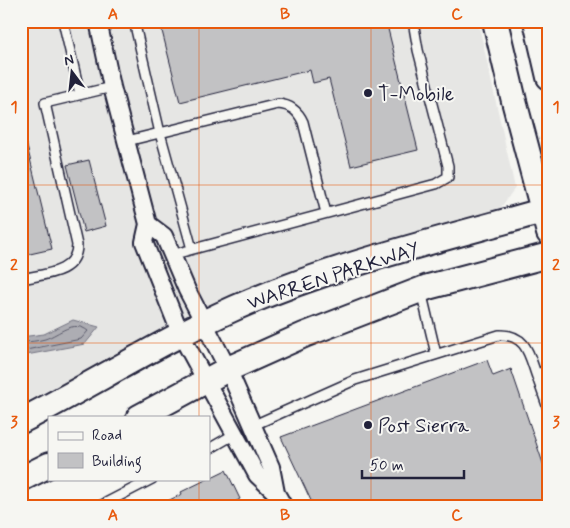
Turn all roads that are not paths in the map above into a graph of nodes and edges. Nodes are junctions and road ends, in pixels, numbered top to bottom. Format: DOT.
graph roads {
  1 [pos="63,21"];
  2 [pos="98,21"];
  3 [pos="134,21"];
  4 [pos="414,21"];
  5 [pos="495,21"];
  6 [pos="536,21"];
  7 [pos="549,77"];
  8 [pos="112,87"];
  9 [pos="80,94"];
  10 [pos="160,133"];
  11 [pos="127,141"];
  12 [pos="326,213"];
  13 [pos="547,218"];
  14 [pos="148,224"];
  15 [pos="192,249"];
  16 [pos="172,254"];
  17 [pos="549,255"];
  18 [pos="21,279"];
  19 [pos="420,290"];
  20 [pos="204,323"];
  21 [pos="181,336"];
  22 [pos="436,354"];
  23 [pos="228,369"];
  24 [pos="549,370"];
  25 [pos="536,374"];
  26 [pos="206,380"];
  27 [pos="549,411"];
  28 [pos="140,416"];
  29 [pos="21,422"];
  30 [pos="254,425"];
  31 [pos="235,434"];
  32 [pos="210,448"];
  33 [pos="48,465"];
  34 [pos="21,479"];
  35 [pos="150,480"];
  36 [pos="280,500"];
  37 [pos="98,507"];
  1 -- 9 [label="lane"];
  2 -- 8 [label="street"];
  3 -- 10 [label="lane"];
  4 -- 12 [label="lane"];
  5 -- 13 [label="main road"];
  6 -- 7 [label="main road"];
  8 -- 9 [label="lane"];
  8 -- 11 [label="street"];
  9 -- 18 [label="lane"];
  10 -- 11 [label="lane"];
  10 -- 12 [label="lane"];
  10 -- 15 [label="lane"];
  11 -- 14 [label="street"];
  12 -- 15 [label="lane"];
  13 -- 20 [label="main road, WARREN PARKWAY"];
  14 -- 16 [label="street"];
  14 -- 21 [label="street"];
  15 -- 16 [label="lane"];
  16 -- 20 [label="street"];
  17 -- 19 [label="main road, WARREN PARKWAY"];
  19 -- 22 [label="lane"];
  19 -- 23 [label="main road, WARREN PARKWAY"];
  20 -- 21 [label="main road, WARREN PARKWAY"];
  20 -- 23 [label="street"];
  21 -- 26 [label="street"];
  21 -- 29 [label="main road, WARREN PARKWAY"];
  22 -- 25 [label="lane"];
  22 -- 30 [label="lane"];
  23 -- 26 [label="main road, WARREN PARKWAY"];
  23 -- 30 [label="street"];
  24 -- 25 [label="lane"];
  25 -- 27 [label="lane"];
  26 -- 28 [label="main road, WARREN PARKWAY"];
  26 -- 31 [label="street"];
  30 -- 36 [label="street"];
  31 -- 32 [label="lane"];
  31 -- 36 [label="street"];
  33 -- 34 [label="main road"];
  35 -- 37 [label="lane"];
}
